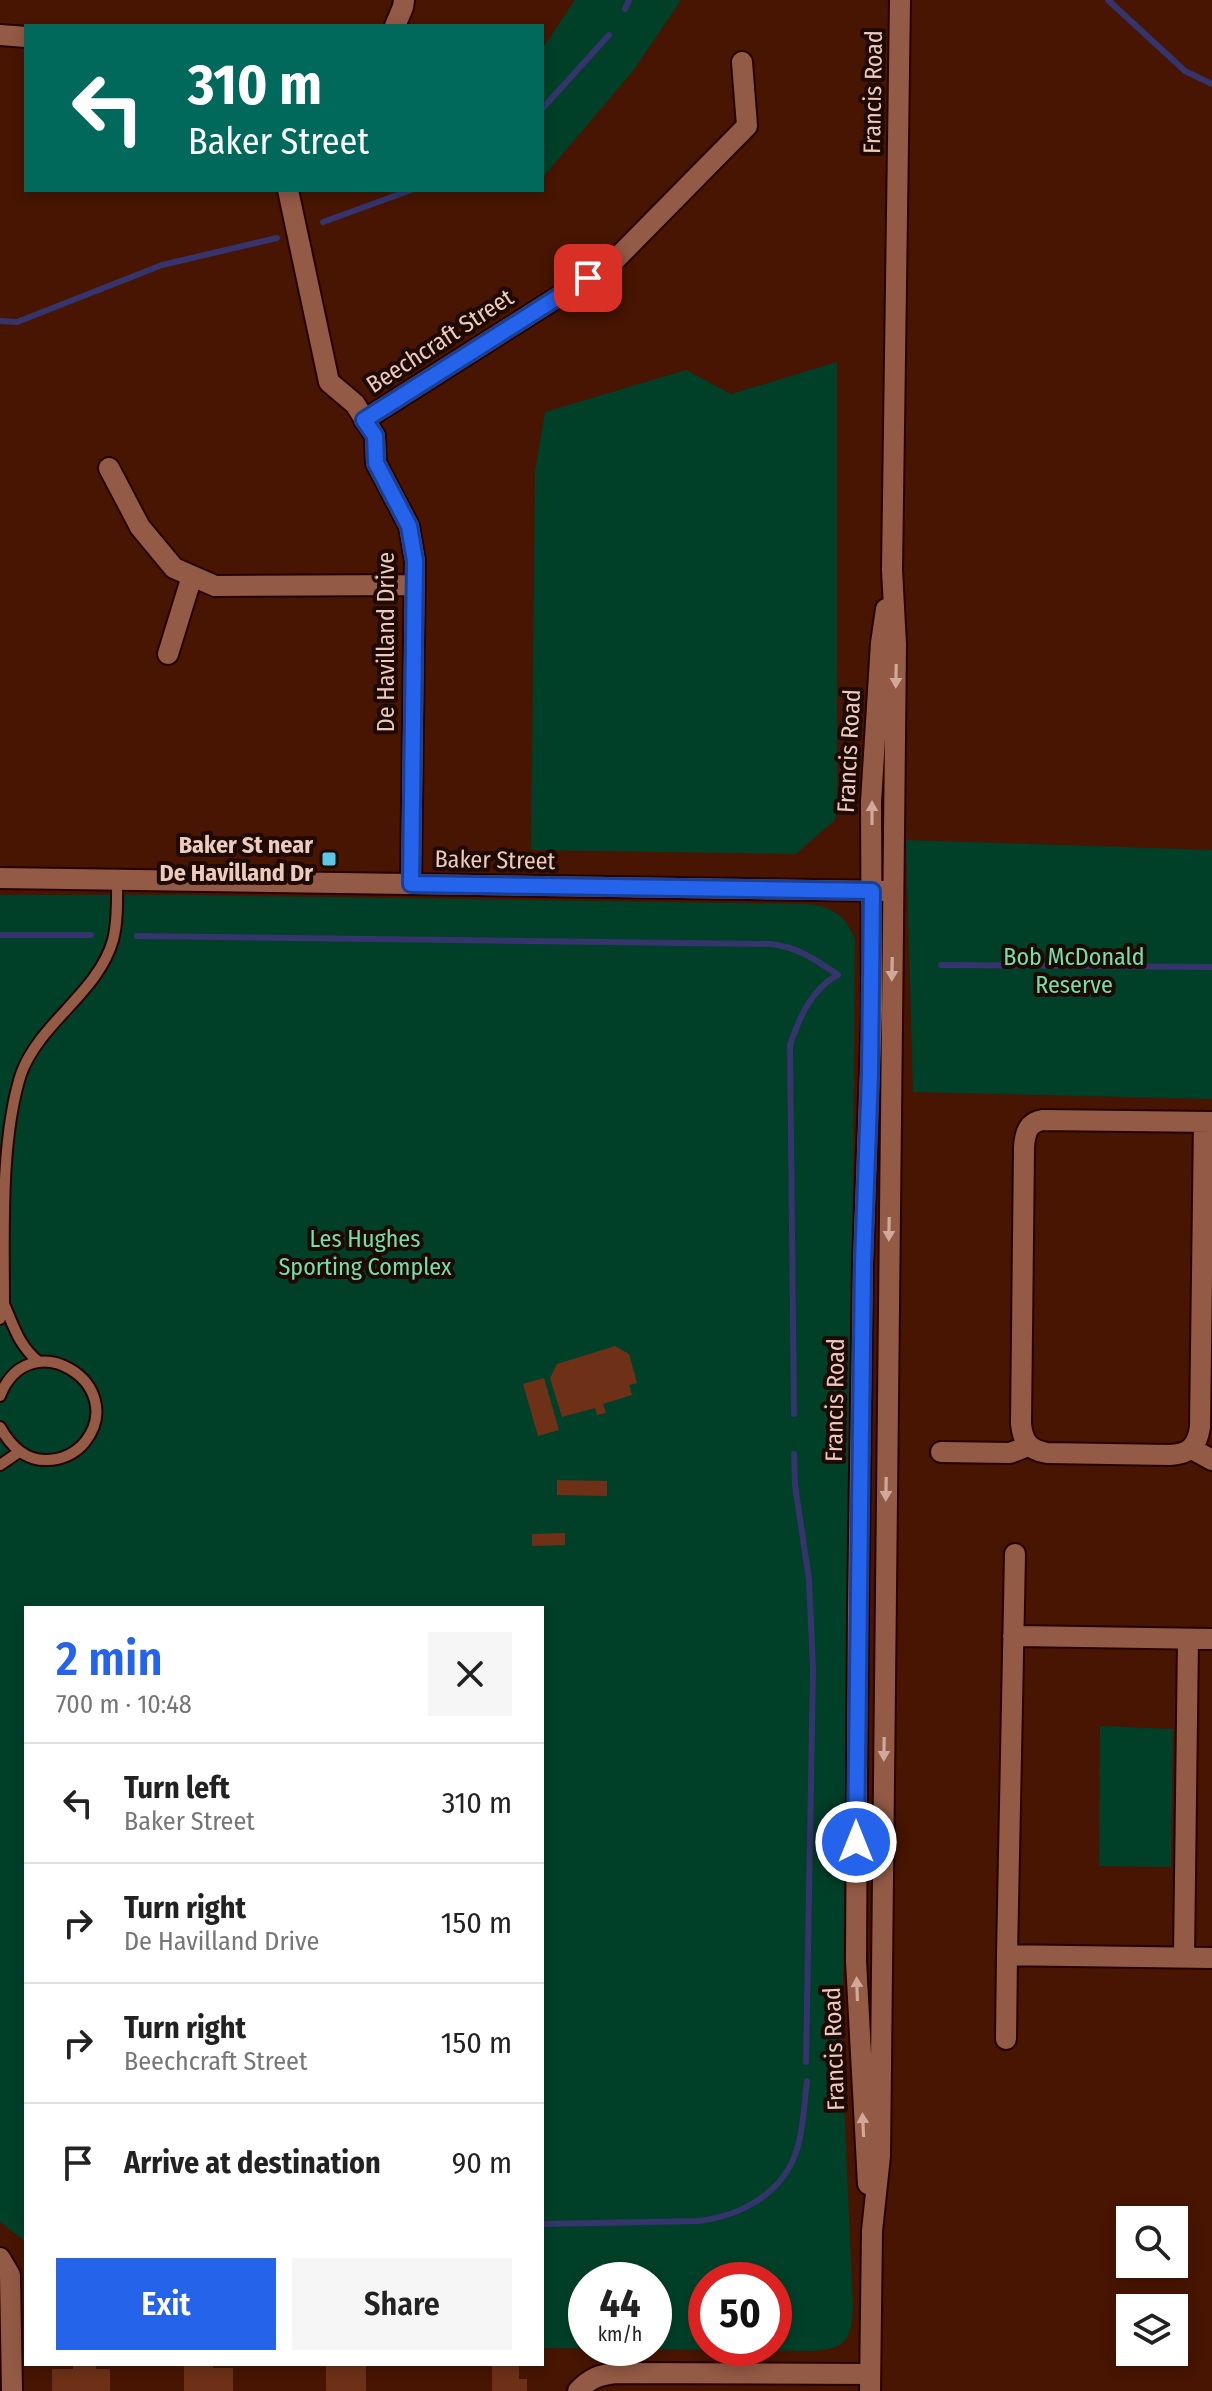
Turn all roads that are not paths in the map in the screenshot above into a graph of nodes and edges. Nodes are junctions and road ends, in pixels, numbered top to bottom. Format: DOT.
graph roads {
  1 [pos="404,0"];
  2 [pos="900,0"];
  3 [pos="396,24"];
  4 [pos="0,35"];
  5 [pos="24,37"];
  6 [pos="742,62"];
  7 [pos="288,192"];
  8 [pos="364,420"];
  9 [pos="109,468"];
  10 [pos="892,570"];
  11 [pos="192,576"];
  12 [pos="414,585"];
  13 [pos="168,654"];
  14 [pos="0,878"];
  15 [pos="117,880"];
  16 [pos="411,884"];
  17 [pos="872,891"];
  18 [pos="894,891"];
  19 [pos="1208,1122"];
  20 [pos="4,1304"];
  21 [pos="0,1319"];
  22 [pos="39,1362"];
  23 [pos="0,1373"];
  24 [pos="2,1392"];
  25 [pos="0,1427"];
  26 [pos="1028,1446"];
  27 [pos="1192,1449"];
  28 [pos="19,1452"];
  29 [pos="941,1452"];
  30 [pos="1212,1460"];
  31 [pos="0,1465"];
  32 [pos="1015,1554"];
  33 [pos="1013,1636"];
  34 [pos="1188,1639"];
  35 [pos="1212,1639"];
  36 [pos="1007,1955"];
  37 [pos="1184,1957"];
  38 [pos="1212,1958"];
  39 [pos="1006,2039"];
  40 [pos="881,2065"];
  41 [pos="860,2067"];
  42 [pos="872,2231"];
  43 [pos="5,2266"];
  44 [pos="870,2382"];
  45 [pos="582,2387"];
  46 [pos="12,2391"];
  1 -- 3 [label="street"];
  2 -- 10 [label="street, Francis Road"];
  4 -- 5 [label="street"];
  6 -- 8 [label="street, Beechcraft Street"];
  7 -- 8 [label="street, De Havilland Drive"];
  8 -- 12 [label="street, De Havilland Drive"];
  9 -- 11 [label="street"];
  17 -- 10 [label="street, Francis Road, one-way"];
  10 -- 18 [label="street, Francis Road, one-way"];
  11 -- 12 [label="street"];
  11 -- 13 [label="street"];
  12 -- 16 [label="street, De Havilland Drive"];
  14 -- 15 [label="street, Baker Street"];
  15 -- 16 [label="street, Baker Street"];
  15 -- 20 [label="lane"];
  16 -- 17 [label="street, Baker Street"];
  17 -- 18 [label="street, Baker Street"];
  41 -- 17 [label="street, Francis Road, one-way"];
  18 -- 40 [label="street, Francis Road, one-way"];
  19 -- 26 [label="street"];
  19 -- 27 [label="street"];
  20 -- 21 [label="lane"];
  20 -- 22 [label="lane"];
  22 -- 24 [label="lane"];
  22 -- 28 [label="lane"];
  23 -- 24 [label="lane"];
  25 -- 28 [label="lane"];
  26 -- 27 [label="street"];
  26 -- 29 [label="street"];
  27 -- 30 [label="street"];
  28 -- 31 [label="lane"];
  32 -- 33 [label="street"];
  33 -- 34 [label="street"];
  33 -- 36 [label="street"];
  34 -- 35 [label="street"];
  34 -- 37 [label="street"];
  36 -- 37 [label="street"];
  36 -- 39 [label="street"];
  37 -- 38 [label="street"];
  40 -- 41 [label="lane"];
  40 -- 42 [label="street, Francis Road"];
  42 -- 41 [label="street, Francis Road, one-way"];
  42 -- 44 [label="street, Francis Road"];
  43 -- 46 [label="street"];
  44 -- 45 [label="street"];
}
